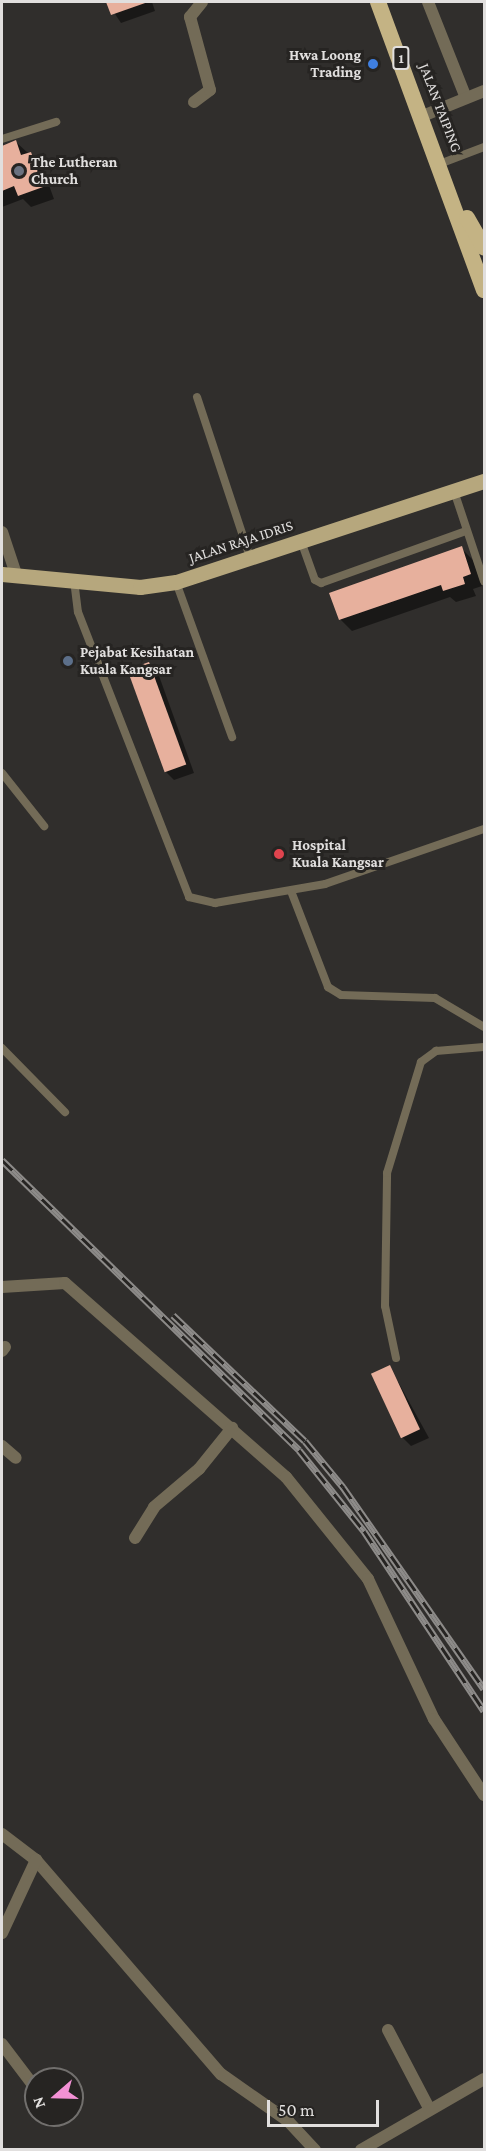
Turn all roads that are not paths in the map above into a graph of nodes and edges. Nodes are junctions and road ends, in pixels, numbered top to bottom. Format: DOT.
graph roads {
  1 [pos="201,2"];
  2 [pos="378,2"];
  3 [pos="428,2"];
  4 [pos="484,91"];
  5 [pos="466,98"];
  6 [pos="194,102"];
  7 [pos="424,115"];
  8 [pos="56,122"];
  9 [pos="2,139"];
  10 [pos="484,147"];
  11 [pos="442,163"];
  12 [pos="453,194"];
  13 [pos="484,248"];
  14 [pos="484,290"];
  15 [pos="197,397"];
  16 [pos="484,481"];
  17 [pos="454,491"];
  18 [pos="466,531"];
  19 [pos="2,532"];
  20 [pos="301,541"];
  21 [pos="250,557"];
  22 [pos="9,574"];
  23 [pos="74,580"];
  24 [pos="484,581"];
  25 [pos="176,582"];
  26 [pos="232,737"];
  27 [pos="2,773"];
  28 [pos="44,826"];
  29 [pos="484,829"];
  30 [pos="291,891"];
  31 [pos="484,1027"];
  32 [pos="484,1047"];
  33 [pos="2,1048"];
  34 [pos="65,1112"];
  35 [pos="2,1287"];
  36 [pos="396,1358"];
  37 [pos="232,1428"];
  38 [pos="2,1446"];
  39 [pos="16,1458"];
  40 [pos="135,1538"];
  41 [pos="484,1795"];
  42 [pos="2,1834"];
  43 [pos="36,1860"];
  44 [pos="2,1933"];
  45 [pos="388,2030"];
  46 [pos="2,2044"];
  47 [pos="24,2073"];
  48 [pos="484,2079"];
  49 [pos="430,2110"];
  50 [pos="315,2150"];
  51 [pos="362,2150"];
  1 -- 6 [label="street"];
  2 -- 7 [label="highway, JALAN TAIPING / 1"];
  3 -- 5 [label="street"];
  4 -- 5 [label="street"];
  5 -- 7 [label="street"];
  7 -- 11 [label="highway, JALAN TAIPING / 1"];
  8 -- 9 [label="lane"];
  10 -- 11 [label="lane"];
  11 -- 12 [label="highway, JALAN TAIPING / 1"];
  12 -- 13 [label="highway, JALAN TAIPING / 1"];
  12 -- 14 [label="highway, JALAN TAIPING / 1"];
  15 -- 21 [label="lane"];
  16 -- 17 [label="main road, JALAN RAJA IDRIS"];
  17 -- 18 [label="lane"];
  17 -- 20 [label="main road, JALAN RAJA IDRIS"];
  18 -- 20 [label="lane"];
  18 -- 24 [label="lane"];
  19 -- 22 [label="street"];
  20 -- 21 [label="main road, JALAN RAJA IDRIS"];
  21 -- 25 [label="main road, JALAN RAJA IDRIS"];
  22 -- 23 [label="main road, JALAN RAJA IDRIS"];
  23 -- 25 [label="main road, JALAN RAJA IDRIS"];
  23 -- 30 [label="lane"];
  25 -- 26 [label="lane"];
  27 -- 28 [label="lane"];
  29 -- 30 [label="lane"];
  30 -- 31 [label="lane"];
  32 -- 36 [label="lane"];
  33 -- 34 [label="lane"];
  35 -- 37 [label="street"];
  37 -- 40 [label="street"];
  37 -- 41 [label="street"];
  38 -- 39 [label="street"];
  42 -- 43 [label="street"];
  43 -- 44 [label="street"];
  43 -- 50 [label="street"];
  45 -- 49 [label="street"];
  46 -- 47 [label="street"];
  48 -- 49 [label="street"];
  49 -- 51 [label="street"];
}
